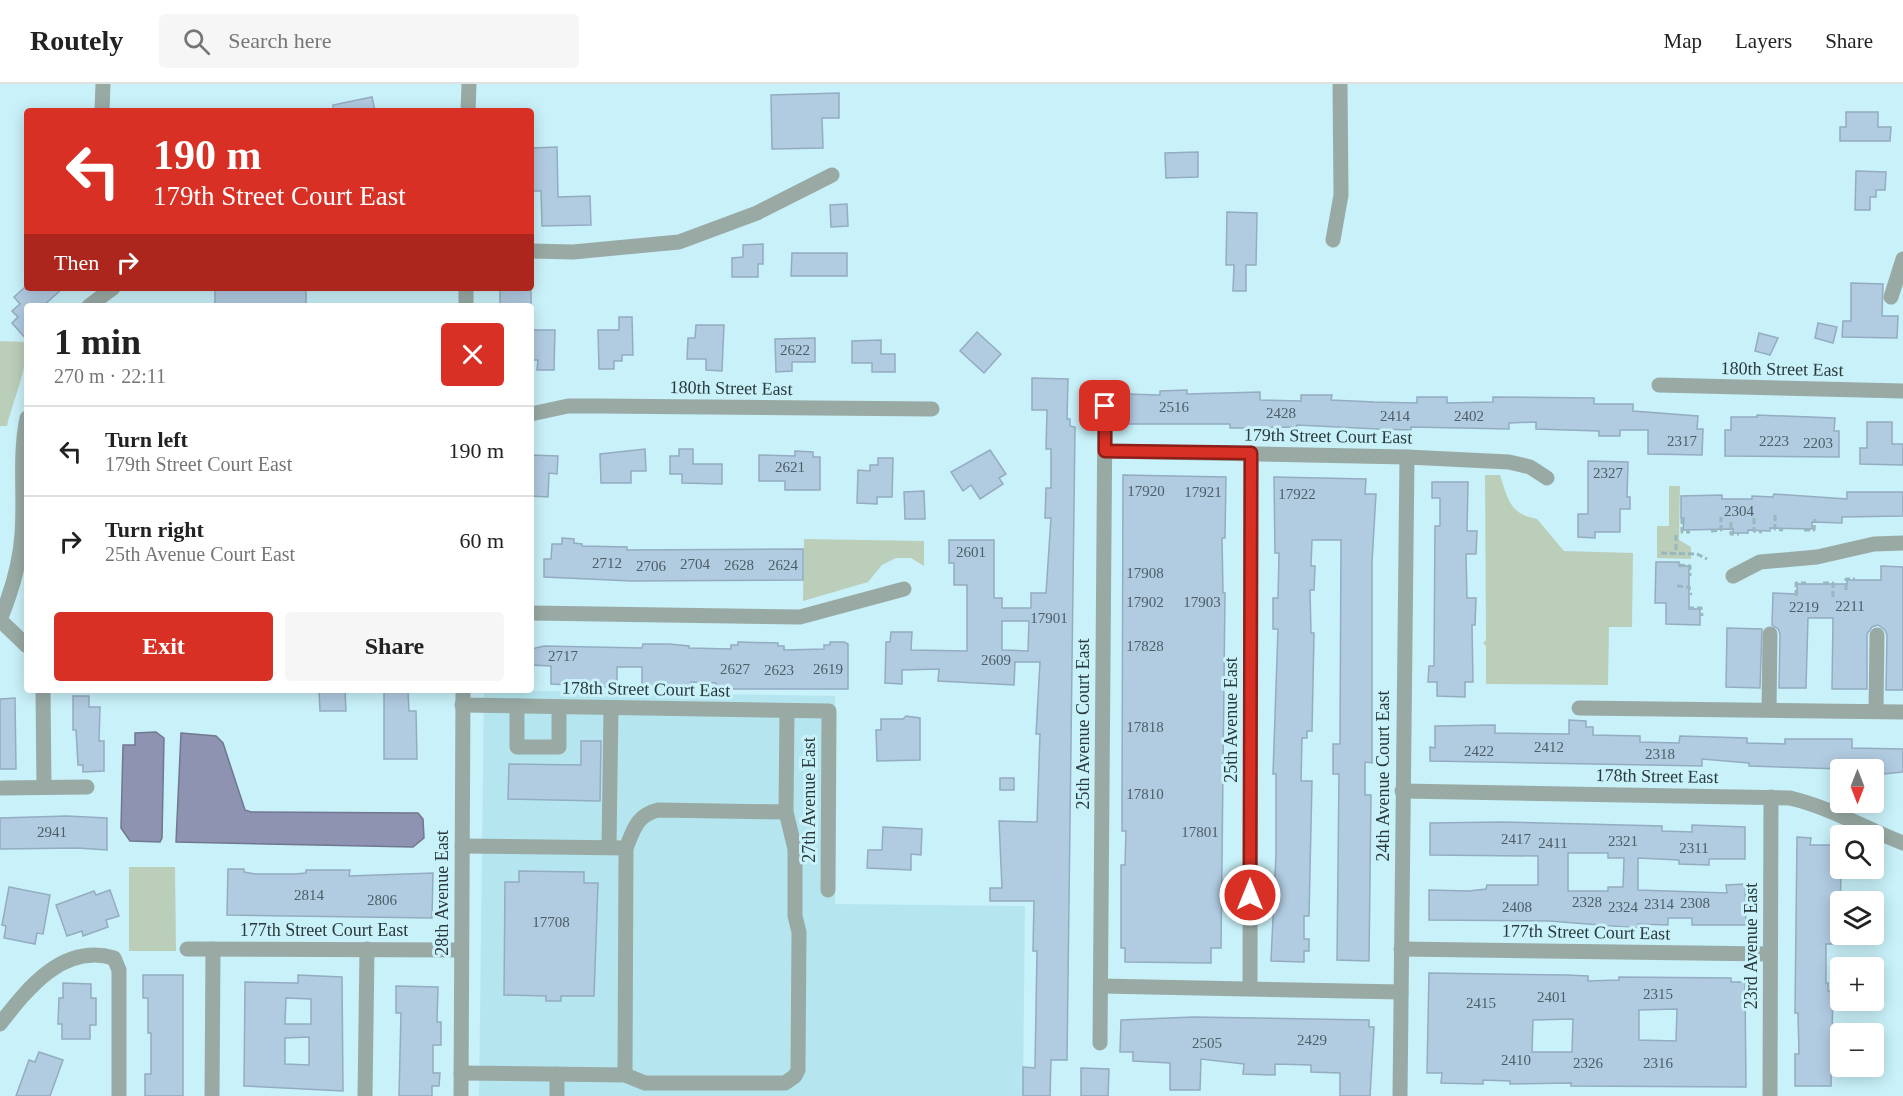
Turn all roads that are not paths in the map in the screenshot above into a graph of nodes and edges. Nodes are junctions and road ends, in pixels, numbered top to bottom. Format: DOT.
graph roads {
  1 [pos="103,84"];
  2 [pos="469,84"];
  3 [pos="1340,84"];
  4 [pos="102,108"];
  5 [pos="468,108"];
  6 [pos="832,175"];
  7 [pos="1333,240"];
  8 [pos="534,249"];
  9 [pos="1903,259"];
  10 [pos="109,291"];
  11 [pos="1891,297"];
  12 [pos="93,303"];
  13 [pos="1659,385"];
  14 [pos="1903,391"];
  15 [pos="1105,406"];
  16 [pos="932,409"];
  17 [pos="534,413"];
  18 [pos="24,447"];
  19 [pos="1105,451"];
  20 [pos="1251,453"];
  21 [pos="1407,457"];
  22 [pos="1547,478"];
  23 [pos="1903,543"];
  24 [pos="1733,576"];
  25 [pos="904,589"];
  26 [pos="534,613"];
  27 [pos="1770,634"];
  28 [pos="1877,635"];
  29 [pos="24,643"];
  30 [pos="43,693"];
  31 [pos="462,698"];
  32 [pos="517,706"];
  33 [pos="559,707"];
  34 [pos="611,708"];
  35 [pos="1579,708"];
  36 [pos="1769,710"];
  37 [pos="787,711"];
  38 [pos="829,711"];
  39 [pos="1876,711"];
  40 [pos="1903,712"];
  41 [pos="44,786"];
  42 [pos="87,786"];
  43 [pos="2,788"];
  44 [pos="1402,791"];
  45 [pos="1771,797"];
  46 [pos="786,812"];
  47 [pos="1903,843"];
  48 [pos="462,846"];
  49 [pos="609,847"];
  50 [pos="626,848"];
  51 [pos="828,890"];
  52 [pos="188,949"];
  53 [pos="213,949"];
  54 [pos="367,949"];
  55 [pos="1401,949"];
  56 [pos="461,950"];
  57 [pos="1770,954"];
  58 [pos="1101,986"];
  59 [pos="1250,987"];
  60 [pos="1401,992"];
  61 [pos="0,1024"];
  62 [pos="1100,1042"];
  63 [pos="461,1073"];
  64 [pos="557,1074"];
  65 [pos="625,1075"];
  66 [pos="732,1090"];
  67 [pos="119,1096"];
  68 [pos="212,1096"];
  69 [pos="365,1096"];
  70 [pos="461,1096"];
  71 [pos="557,1096"];
  72 [pos="1401,1096"];
  73 [pos="1770,1096"];
  1 -- 4 [label="street"];
  2 -- 5 [label="street"];
  3 -- 7 [label="street"];
  6 -- 8 [label="street"];
  9 -- 11 [label="street"];
  10 -- 12 [label="street"];
  13 -- 14 [label="street, 180th Street East"];
  15 -- 19 [label="street, 25th Avenue Court East"];
  16 -- 17 [label="street, 180th Street East"];
  18 -- 29 [label="street"];
  19 -- 20 [label="street, 179th Street Court East"];
  19 -- 58 [label="street, 25th Avenue Court East"];
  20 -- 21 [label="street, 179th Street Court East"];
  20 -- 59 [label="street, 25th Avenue East"];
  21 -- 22 [label="street, 179th Street Court East"];
  21 -- 44 [label="street, 24th Avenue Court East"];
  23 -- 24 [label="street"];
  25 -- 26 [label="street"];
  27 -- 36 [label="street"];
  28 -- 39 [label="street"];
  30 -- 41 [label="street"];
  31 -- 32 [label="street, 178th Street Court East"];
  31 -- 48 [label="street, 28th Avenue East"];
  32 -- 33 [label="street, 178th Street Court East"];
  32 -- 33 [label="street"];
  33 -- 34 [label="street, 178th Street Court East"];
  34 -- 37 [label="street, 178th Street Court East"];
  34 -- 49 [label="street"];
  35 -- 36 [label="street"];
  36 -- 39 [label="street"];
  37 -- 38 [label="street, 178th Street Court East"];
  37 -- 46 [label="street"];
  38 -- 51 [label="street, 27th Avenue East"];
  39 -- 40 [label="street"];
  41 -- 42 [label="street"];
  41 -- 43 [label="street"];
  44 -- 45 [label="street, 178th Street East"];
  44 -- 55 [label="street, 24th Avenue Court East"];
  45 -- 47 [label="street, 178th Street East"];
  45 -- 57 [label="street, 23rd Avenue East"];
  46 -- 50 [label="street"];
  46 -- 66 [label="street"];
  48 -- 49 [label="street"];
  48 -- 56 [label="street, 28th Avenue East"];
  49 -- 50 [label="street"];
  50 -- 65 [label="street"];
  52 -- 53 [label="street, 177th Street Court East"];
  53 -- 54 [label="street, 177th Street Court East"];
  53 -- 68 [label="street"];
  54 -- 56 [label="street, 177th Street Court East"];
  54 -- 69 [label="street"];
  55 -- 57 [label="street, 177th Street Court East"];
  55 -- 60 [label="street, 24th Avenue Court East"];
  56 -- 63 [label="street, 28th Avenue East"];
  57 -- 73 [label="street, 23rd Avenue East"];
  58 -- 59 [label="street"];
  58 -- 62 [label="street, 25th Avenue Court East"];
  59 -- 60 [label="street"];
  60 -- 72 [label="street, 24th Avenue Court East"];
  61 -- 67 [label="street"];
  63 -- 64 [label="street"];
  63 -- 70 [label="street, 28th Avenue East"];
  64 -- 65 [label="street"];
  64 -- 71 [label="street"];
  65 -- 66 [label="street"];
}
